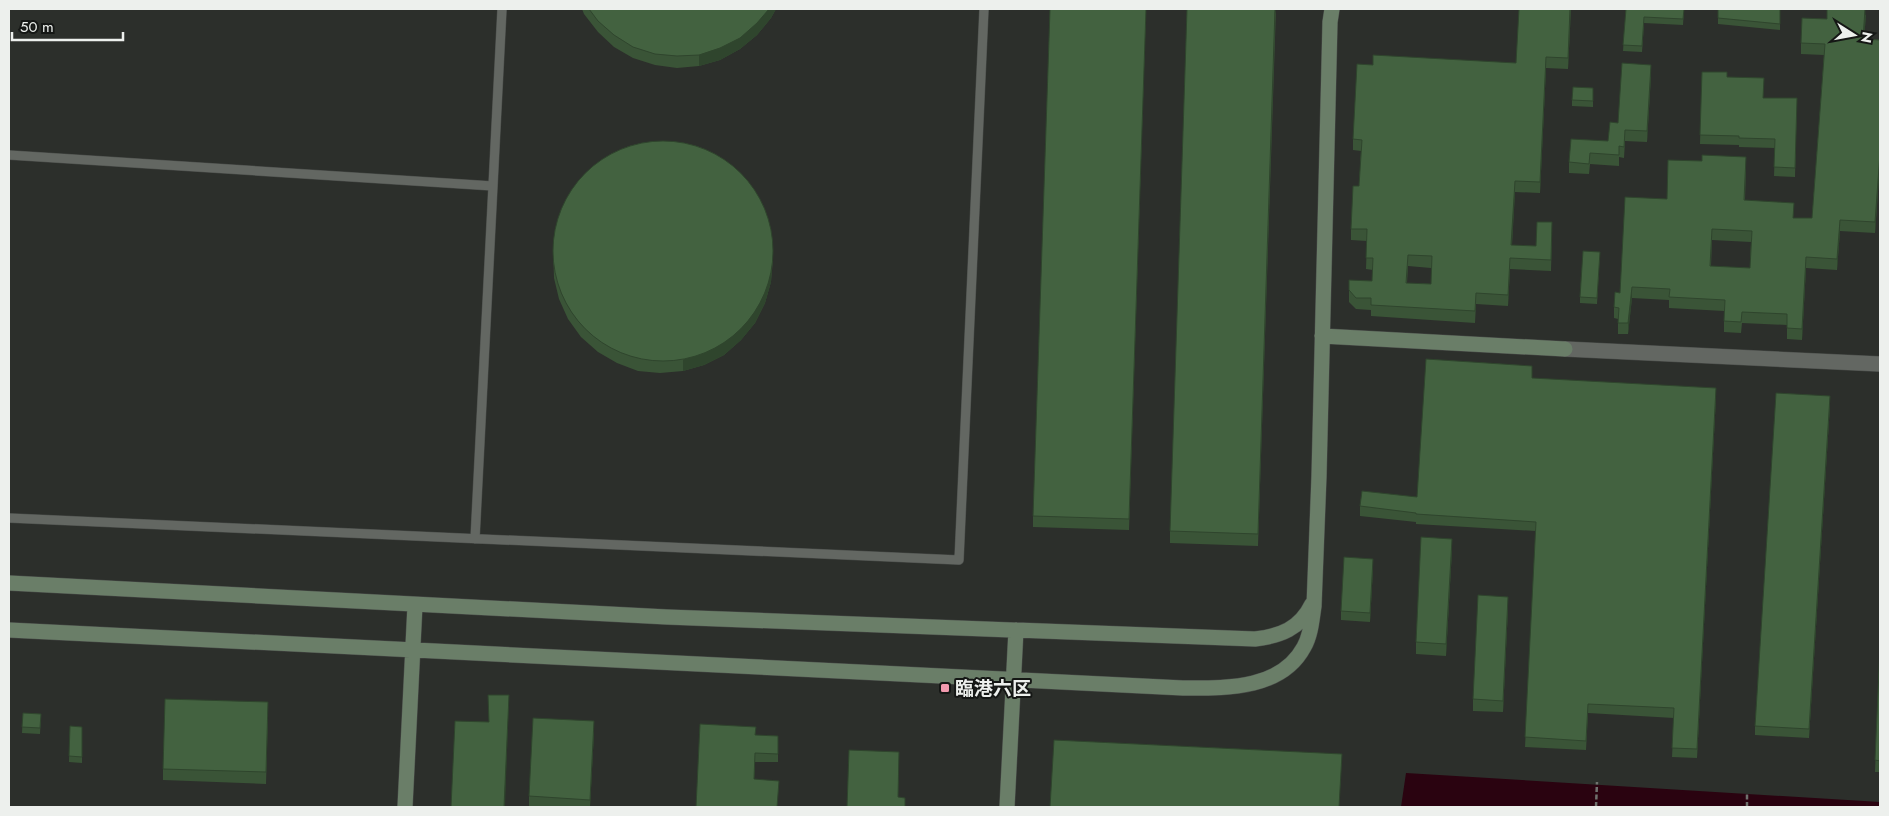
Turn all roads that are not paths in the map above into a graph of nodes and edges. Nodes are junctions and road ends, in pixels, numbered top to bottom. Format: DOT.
graph roads {
  1 [pos="502,9"];
  2 [pos="984,9"];
  3 [pos="1332,9"];
  4 [pos="9,155"];
  5 [pos="493,186"];
  6 [pos="1322,336"];
  7 [pos="1880,364"];
  8 [pos="9,518"];
  9 [pos="475,539"];
  10 [pos="9,583"];
  11 [pos="1315,596"];
  12 [pos="415,605"];
  13 [pos="9,630"];
  14 [pos="1016,630"];
  15 [pos="412,650"];
  16 [pos="1013,680"];
  17 [pos="405,807"];
  18 [pos="1007,807"];
  1 -- 5 [label="lane"];
  2 -- 9 [label="lane"];
  3 -- 6 [label="street"];
  4 -- 5 [label="lane"];
  5 -- 9 [label="lane"];
  6 -- 7 [label="street"];
  6 -- 11 [label="street"];
  8 -- 9 [label="lane"];
  10 -- 12 [label="street"];
  11 -- 14 [label="street"];
  11 -- 16 [label="street"];
  12 -- 14 [label="street"];
  12 -- 15 [label="street"];
  13 -- 15 [label="street"];
  14 -- 16 [label="street"];
  15 -- 16 [label="street"];
  15 -- 17 [label="street"];
  16 -- 18 [label="street"];
}
